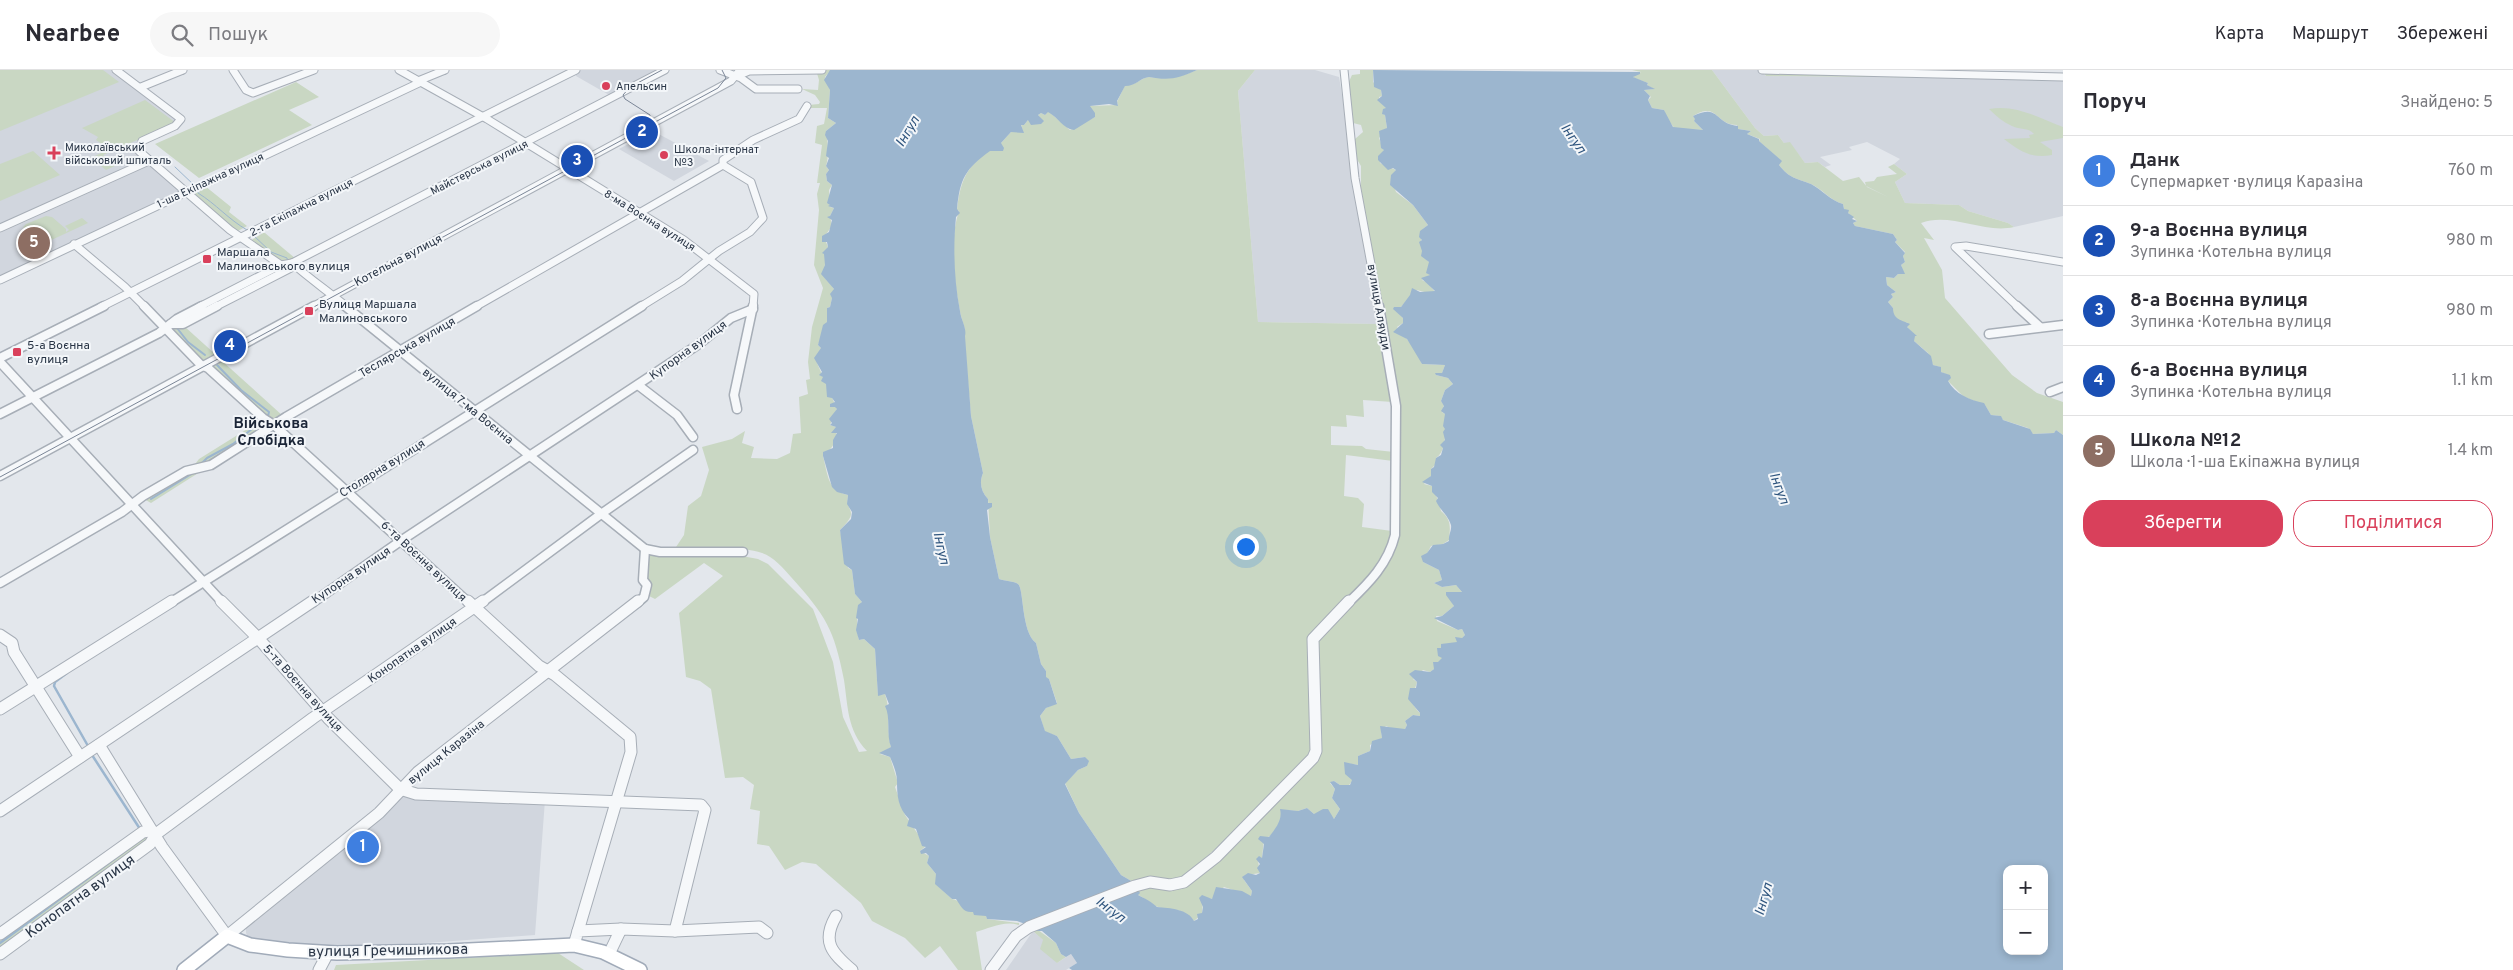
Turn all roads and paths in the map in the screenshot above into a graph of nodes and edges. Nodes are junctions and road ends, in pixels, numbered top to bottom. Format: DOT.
graph roads {
  1 [pos="116,70"];
  2 [pos="183,70"];
  3 [pos="234,70"];
  4 [pos="314,70"];
  5 [pos="399,70"];
  6 [pos="445,70"];
  7 [pos="560,70"];
  8 [pos="576,70"];
  9 [pos="665,70"];
  10 [pos="720,70"];
  11 [pos="740,70"];
  12 [pos="822,70"];
  13 [pos="1344,70"];
  14 [pos="1762,70"];
  15 [pos="1850,71"];
  16 [pos="568,74"];
  17 [pos="2063,76"];
  18 [pos="735,78"];
  19 [pos="419,82"];
  20 [pos="141,87"];
  21 [pos="798,89"];
  22 [pos="807,106"];
  23 [pos="482,117"];
  24 [pos="523,143"];
  25 [pos="149,161"];
  26 [pos="723,165"];
  27 [pos="568,168"];
  28 [pos="185,192"];
  29 [pos="640,213"];
  30 [pos="0,228"];
  31 [pos="242,237"];
  32 [pos="74,244"];
  33 [pos="712,259"];
  34 [pos="2063,262"];
  35 [pos="294,264"];
  36 [pos="282,265"];
  37 [pos="2063,270"];
  38 [pos="0,280"];
  39 [pos="130,293"];
  40 [pos="332,295"];
  41 [pos="754,309"];
  42 [pos="171,324"];
  43 [pos="2063,325"];
  44 [pos="2040,327"];
  45 [pos="164,329"];
  46 [pos="1989,334"];
  47 [pos="399,351"];
  48 [pos="0,358"];
  49 [pos="0,362"];
  50 [pos="203,366"];
  51 [pos="638,385"];
  52 [pos="2063,387"];
  53 [pos="2050,392"];
  54 [pos="31,398"];
  55 [pos="737,409"];
  56 [pos="474,410"];
  57 [pos="0,414"];
  58 [pos="274,425"];
  59 [pos="693,437"];
  60 [pos="69,438"];
  61 [pos="693,450"];
  62 [pos="531,456"];
  63 [pos="0,476"];
  64 [pos="347,490"];
  65 [pos="132,505"];
  66 [pos="601,514"];
  67 [pos="402,540"];
  68 [pos="644,549"];
  69 [pos="743,552"];
  70 [pos="0,583"];
  71 [pos="203,583"];
  72 [pos="474,607"];
  73 [pos="0,635"];
  74 [pos="259,639"];
  75 [pos="548,672"];
  76 [pos="36,687"];
  77 [pos="0,709"];
  78 [pos="323,712"];
  79 [pos="99,744"];
  80 [pos="80,758"];
  81 [pos="400,789"];
  82 [pos="615,801"];
  83 [pos="0,811"];
  84 [pos="156,834"];
  85 [pos="836,916"];
  86 [pos="1029,927"];
  87 [pos="621,928"];
  88 [pos="675,931"];
  89 [pos="767,932"];
  90 [pos="0,934"];
  91 [pos="227,936"];
  92 [pos="576,938"];
  93 [pos="328,953"];
  94 [pos="0,954"];
  95 [pos="614,957"];
  96 [pos="184,970"];
  97 [pos="319,970"];
  98 [pos="640,970"];
  99 [pos="852,970"];
  100 [pos="991,970"];
  1 -- 20 [label="street"];
  2 -- 20 [label="street"];
  3 -- 4 [label="street"];
  5 -- 19 [label="street, 8-ма Воєнна вулиця"];
  6 -- 19 [label="street, 1-ша Екіпажна вулиця"];
  7 -- 16 [label="street"];
  8 -- 16 [label="street, 2-га Екіпажна вулиця"];
  9 -- 24 [label="street, Майстерська вулиця"];
  10 -- 18 [label="street"];
  11 -- 18 [label="street, Котельна вулиця"];
  12 -- 18 [label="street"];
  13 -- 86 [label="street, вулиця Аляуди"];
  14 -- 15 [label="street"];
  15 -- 17 [label="street"];
  16 -- 23 [label="street, 2-га Екіпажна вулиця"];
  18 -- 21 [label="street"];
  18 -- 27 [label="street, Котельна вулиця"];
  19 -- 23 [label="street, 8-ма Воєнна вулиця"];
  19 -- 28 [label="street, 1-ша Екіпажна вулиця"];
  20 -- 25 [label="street"];
  22 -- 26 [label="street, Теслярська вулиця"];
  23 -- 24 [label="street, 8-ма Воєнна вулиця"];
  23 -- 31 [label="street, 2-га Екіпажна вулиця"];
  24 -- 27 [label="street, 8-ма Воєнна вулиця"];
  24 -- 35 [label="street, Майстерська вулиця"];
  25 -- 28 [label="street"];
  25 -- 30 [label="street"];
  26 -- 29 [label="street, Теслярська вулиця"];
  26 -- 33 [label="street, Столярна вулиця"];
  27 -- 29 [label="street, 8-ма Воєнна вулиця"];
  27 -- 40 [label="street, Котельна вулиця"];
  28 -- 31 [label="street"];
  28 -- 32 [label="street, 1-ша Екіпажна вулиця"];
  29 -- 33 [label="street, 8-ма Воєнна вулиця"];
  29 -- 47 [label="street, Теслярська вулиця"];
  31 -- 36 [label="street"];
  31 -- 39 [label="street, 2-га Екіпажна вулиця"];
  32 -- 38 [label="street, 1-ша Екіпажна вулиця"];
  32 -- 39 [label="street, 6-та Воєнна вулиця"];
  33 -- 41 [label="street, 8-ма Воєнна вулиця"];
  33 -- 56 [label="street, Столярна вулиця"];
  34 -- 37 [label="street"];
  34 -- 44 [label="street"];
  35 -- 36 [label="street"];
  35 -- 40 [label="street, вулиця 7-ма Воєнна"];
  35 -- 42 [label="street, Майстерська вулиця"];
  36 -- 42 [label="street, Майстерська вулиця"];
  39 -- 45 [label="street, 6-та Воєнна вулиця"];
  39 -- 48 [label="street, 2-га Екіпажна вулиця"];
  40 -- 47 [label="street, вулиця 7-ма Воєнна"];
  40 -- 50 [label="street, Котельна вулиця"];
  41 -- 51 [label="street, Купорна вулиця"];
  41 -- 55 [label="street"];
  42 -- 45 [label="street, Майстерська вулиця"];
  43 -- 44 [label="street"];
  44 -- 46 [label="street"];
  45 -- 50 [label="street, 6-та Воєнна вулиця"];
  45 -- 54 [label="street, Майстерська вулиця"];
  47 -- 56 [label="street, вулиця 7-ма Воєнна"];
  47 -- 58 [label="street, Теслярська вулиця"];
  49 -- 54 [label="street, 5-та Воєнна вулиця"];
  50 -- 58 [label="street, 6-та Воєнна вулиця"];
  50 -- 60 [label="street, Котельна вулиця"];
  51 -- 59 [label="street"];
  51 -- 62 [label="street, Купорна вулиця"];
  52 -- 53 [label="street"];
  54 -- 57 [label="street, Майстерська вулиця"];
  54 -- 60 [label="street, 5-та Воєнна вулиця"];
  56 -- 62 [label="street, вулиця 7-ма Воєнна"];
  56 -- 64 [label="street, Столярна вулиця"];
  58 -- 64 [label="street, 6-та Воєнна вулиця"];
  58 -- 65 [label="street, Теслярська вулиця"];
  60 -- 63 [label="street, Котельна вулиця"];
  60 -- 65 [label="street, 5-та Воєнна вулиця"];
  61 -- 66 [label="street, Конопатна вулиця"];
  62 -- 66 [label="street, вулиця 7-ма Воєнна"];
  62 -- 67 [label="street, Купорна вулиця"];
  64 -- 67 [label="street, 6-та Воєнна вулиця"];
  64 -- 71 [label="street, Столярна вулиця"];
  65 -- 70 [label="street, Теслярська вулиця"];
  65 -- 71 [label="street, 5-та Воєнна вулиця"];
  66 -- 68 [label="street, вулиця 7-ма Воєнна"];
  66 -- 72 [label="street, Конопатна вулиця"];
  67 -- 72 [label="street, 6-та Воєнна вулиця"];
  67 -- 74 [label="street, Купорна вулиця"];
  68 -- 69 [label="street"];
  68 -- 75 [label="street, вулиця Каразіна"];
  71 -- 74 [label="street, 5-та Воєнна вулиця"];
  71 -- 76 [label="street, Столярна вулиця"];
  72 -- 75 [label="street, 6-та Воєнна вулиця"];
  72 -- 78 [label="street, Конопатна вулиця"];
  73 -- 76 [label="street"];
  74 -- 78 [label="street, 5-та Воєнна вулиця"];
  74 -- 79 [label="street, Купорна вулиця"];
  75 -- 81 [label="street, вулиця Каразіна"];
  75 -- 82 [label="street, 6-та Воєнна вулиця"];
  76 -- 77 [label="street, Столярна вулиця"];
  76 -- 80 [label="street"];
  78 -- 81 [label="street, 5-та Воєнна вулиця"];
  78 -- 84 [label="street, Конопатна вулиця"];
  79 -- 80 [label="street, Купорна вулиця"];
  79 -- 84 [label="street"];
  80 -- 83 [label="street, Купорна вулиця"];
  81 -- 82 [label="street"];
  81 -- 91 [label="street, вулиця Каразіна"];
  82 -- 88 [label="street"];
  82 -- 92 [label="street, 6-та Воєнна вулиця"];
  84 -- 90 [label="street, Конопатна вулиця"];
  84 -- 91 [label="street"];
  84 -- 94 [label="street, Конопатна вулиця"];
  85 -- 99 [label="street"];
  86 -- 100 [label="street"];
  87 -- 88 [label="street, вулиця Гречишникова"];
  87 -- 92 [label="street, вулиця Гречишникова"];
  87 -- 95 [label="street"];
  88 -- 89 [label="street, вулиця Гречишникова"];
  91 -- 93 [label="main road, вулиця Гречишникова"];
  91 -- 96 [label="main road, вулиця Каразіна"];
  92 -- 93 [label="main road, вулиця Гречишникова"];
  92 -- 95 [label="main road, вулиця Гречишникова"];
  93 -- 97 [label="street"];
  95 -- 98 [label="main road, вулиця Гречишникова"];
}
